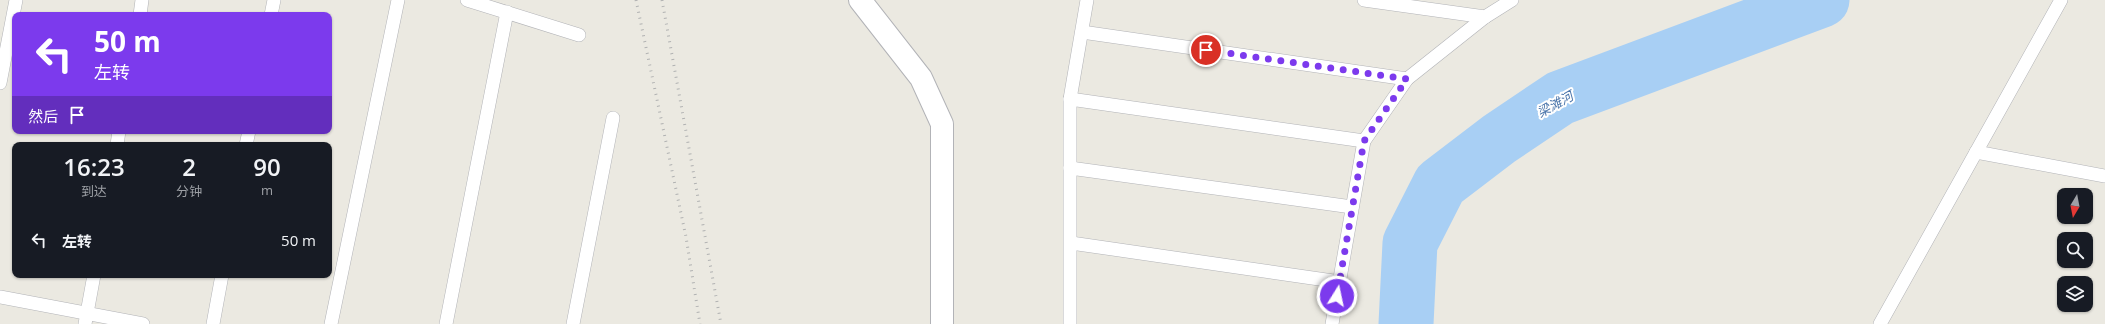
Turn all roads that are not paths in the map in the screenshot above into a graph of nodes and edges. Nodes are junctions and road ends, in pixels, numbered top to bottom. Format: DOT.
graph roads {
  1 [pos="16,0"];
  2 [pos="142,0"];
  3 [pos="274,0"];
  4 [pos="398,0"];
  5 [pos="467,0"];
  6 [pos="860,0"];
  7 [pos="1087,0"];
  8 [pos="1364,0"];
  9 [pos="1512,0"];
  10 [pos="2061,0"];
  11 [pos="14,12"];
  12 [pos="140,12"];
  13 [pos="272,12"];
  14 [pos="507,12"];
  15 [pos="1485,17"];
  16 [pos="12,21"];
  17 [pos="1082,32"];
  18 [pos="579,35"];
  19 [pos="1407,79"];
  20 [pos="0,83"];
  21 [pos="1070,99"];
  22 [pos="613,118"];
  23 [pos="1364,141"];
  24 [pos="1976,152"];
  25 [pos="1070,168"];
  26 [pos="2105,176"];
  27 [pos="1352,207"];
  28 [pos="1071,243"];
  29 [pos="93,278"];
  30 [pos="221,278"];
  31 [pos="1340,282"];
  32 [pos="0,297"];
  33 [pos="86,319"];
  34 [pos="143,324"];
  35 [pos="213,324"];
  36 [pos="331,324"];
  37 [pos="446,324"];
  38 [pos="573,324"];
  39 [pos="942,324"];
  40 [pos="1070,324"];
  41 [pos="1332,324"];
  42 [pos="1880,324"];
  1 -- 11 [label="lane"];
  2 -- 12 [label="lane"];
  3 -- 13 [label="lane"];
  4 -- 36 [label="lane"];
  5 -- 14 [label="lane"];
  6 -- 39 [label="street"];
  7 -- 17 [label="lane"];
  8 -- 15 [label="lane"];
  9 -- 15 [label="lane"];
  10 -- 24 [label="lane"];
  14 -- 18 [label="lane"];
  14 -- 37 [label="lane"];
  15 -- 19 [label="lane"];
  16 -- 20 [label="lane"];
  17 -- 19 [label="lane"];
  17 -- 21 [label="lane"];
  19 -- 23 [label="lane"];
  21 -- 23 [label="lane"];
  21 -- 25 [label="lane"];
  22 -- 38 [label="lane"];
  23 -- 27 [label="lane"];
  24 -- 26 [label="lane"];
  24 -- 42 [label="lane"];
  25 -- 27 [label="lane"];
  25 -- 28 [label="lane"];
  27 -- 31 [label="lane"];
  28 -- 31 [label="lane"];
  28 -- 40 [label="lane"];
  29 -- 33 [label="lane"];
  30 -- 35 [label="lane"];
  31 -- 41 [label="lane"];
  32 -- 33 [label="lane"];
  33 -- 34 [label="lane"];
}
